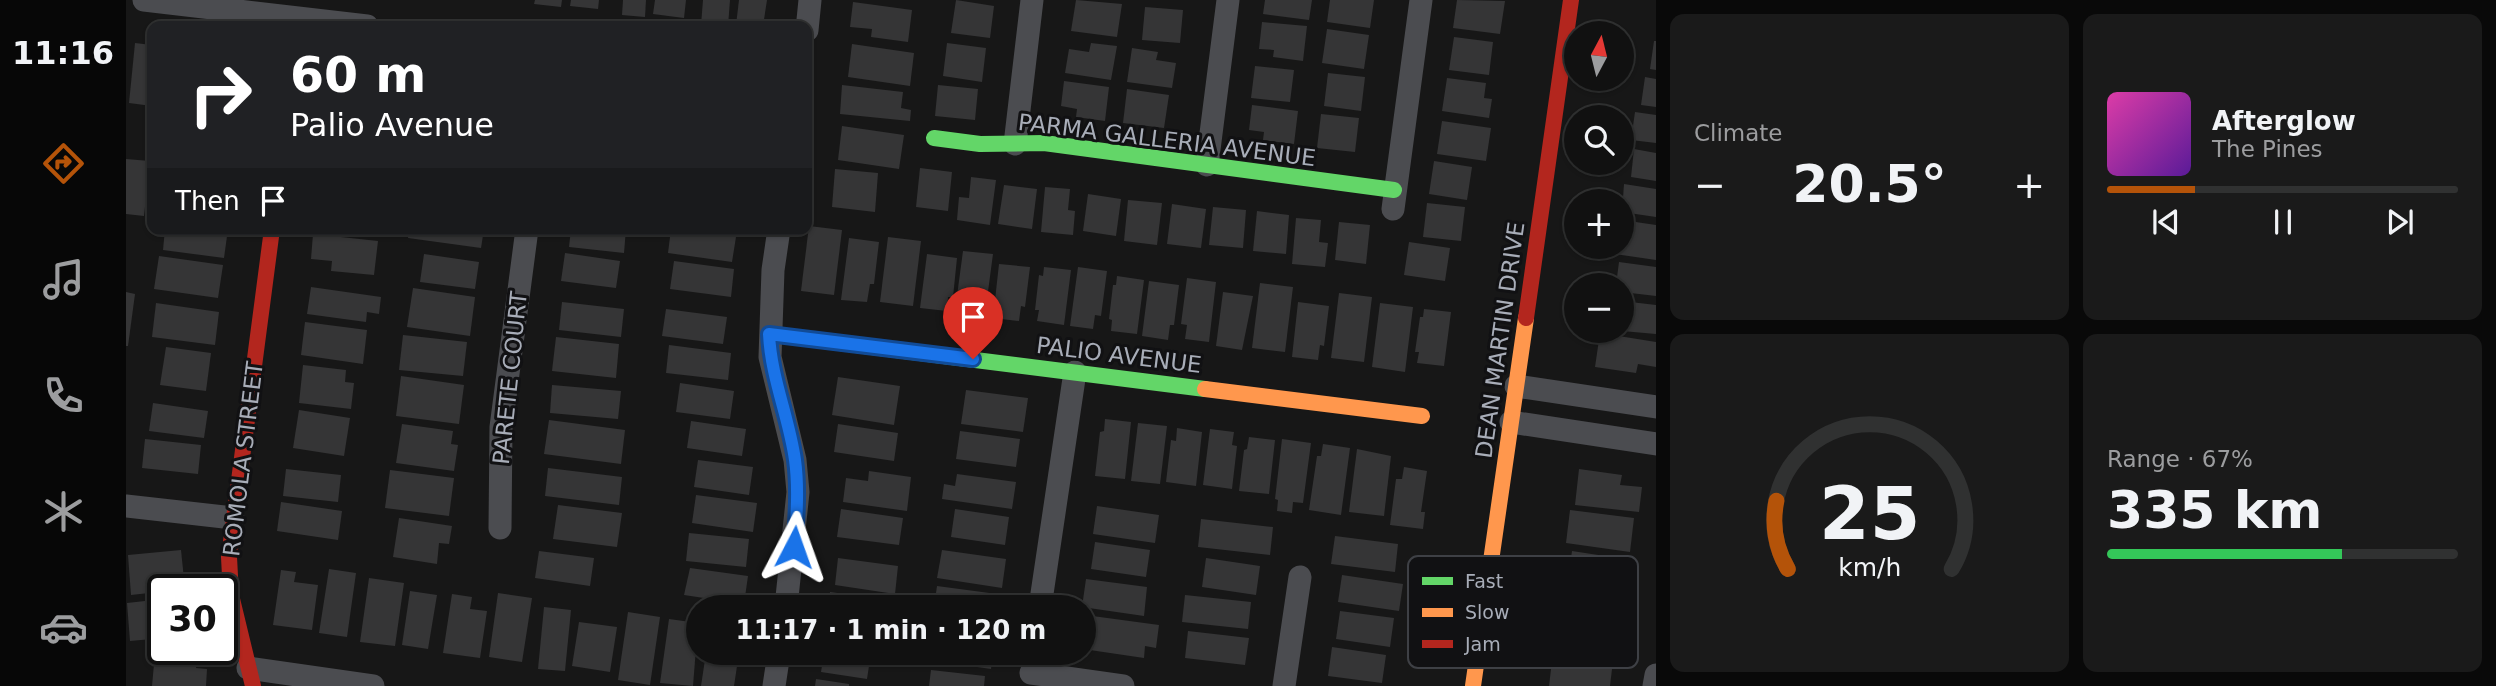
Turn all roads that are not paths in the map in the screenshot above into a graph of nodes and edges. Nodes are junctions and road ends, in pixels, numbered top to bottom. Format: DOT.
graph roads {
  1 [pos="144,0"];
  2 [pos="810,0"];
  3 [pos="1032,0"];
  4 [pos="1228,0"];
  5 [pos="1421,0"];
  6 [pos="1572,0"];
  7 [pos="290,21"];
  8 [pos="808,21"];
  9 [pos="934,138"];
  10 [pos="1015,144"];
  11 [pos="1207,165"];
  12 [pos="1393,199"];
  13 [pos="271,235"];
  14 [pos="526,235"];
  15 [pos="778,235"];
  16 [pos="769,334"];
  17 [pos="1075,372"];
  18 [pos="1516,386"];
  19 [pos="1656,407"];
  20 [pos="1422,416"];
  21 [pos="1511,422"];
  22 [pos="1656,444"];
  23 [pos="126,506"];
  24 [pos="233,518"];
  25 [pos="500,528"];
  26 [pos="1492,556"];
  27 [pos="1300,577"];
  28 [pos="787,595"];
  29 [pos="1042,595"];
  30 [pos="777,665"];
  31 [pos="1476,668"];
  32 [pos="1031,671"];
  33 [pos="1656,676"];
  34 [pos="251,677"];
  35 [pos="373,686"];
  36 [pos="774,686"];
  37 [pos="1123,686"];
  38 [pos="1284,686"];
  39 [pos="1473,686"];
  40 [pos="1654,686"];
  1 -- 7 [label="street"];
  2 -- 8 [label="street"];
  3 -- 10 [label="street"];
  4 -- 11 [label="street"];
  5 -- 12 [label="street"];
  6 -- 18 [label="street, DEAN MARTIN DRIVE"];
  9 -- 10 [label="street, PARMA GALLERIA AVENUE"];
  10 -- 11 [label="street, PARMA GALLERIA AVENUE"];
  11 -- 12 [label="street, PARMA GALLERIA AVENUE"];
  13 -- 24 [label="street, ROMOLA STREET"];
  14 -- 25 [label="street, PARETE COURT"];
  15 -- 16 [label="street"];
  16 -- 17 [label="street, PALIO AVENUE"];
  16 -- 28 [label="street"];
  17 -- 20 [label="street, PALIO AVENUE"];
  17 -- 29 [label="street"];
  18 -- 19 [label="street"];
  18 -- 21 [label="street, DEAN MARTIN DRIVE"];
  21 -- 22 [label="street"];
  21 -- 26 [label="street, DEAN MARTIN DRIVE"];
  23 -- 24 [label="street"];
  24 -- 34 [label="street, ROMOLA STREET"];
  27 -- 38 [label="street"];
  30 -- 36 [label="street"];
  31 -- 39 [label="street, DEAN MARTIN DRIVE"];
  32 -- 37 [label="street"];
  33 -- 40 [label="street"];
  34 -- 35 [label="street"];
}
